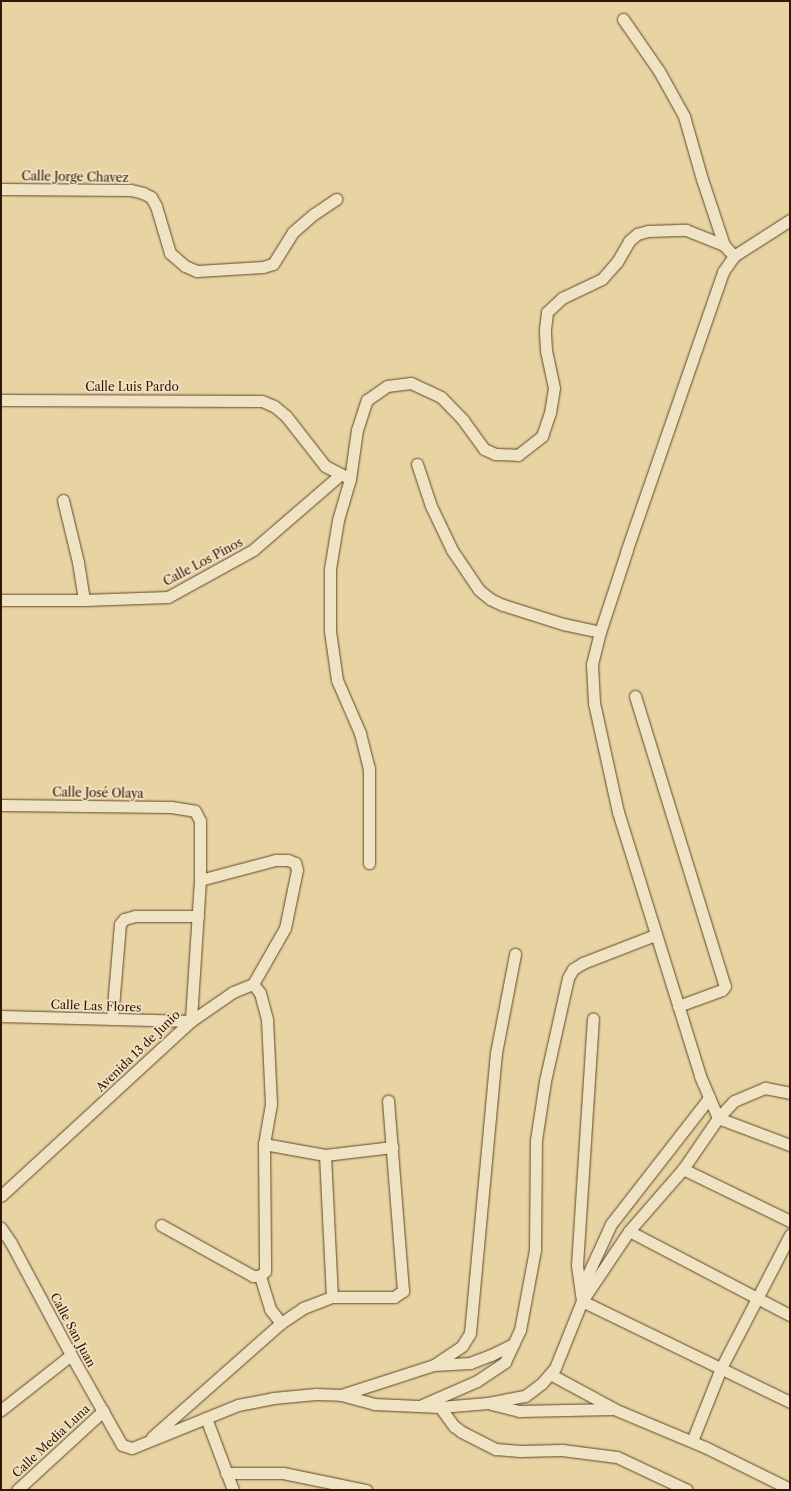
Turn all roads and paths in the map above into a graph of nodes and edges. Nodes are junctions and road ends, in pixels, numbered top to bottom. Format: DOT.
graph roads {
  1 [pos="623,19"];
  2 [pos="1,189"];
  3 [pos="336,199"];
  4 [pos="790,220"];
  5 [pos="724,244"];
  6 [pos="734,256"];
  7 [pos="1,400"];
  8 [pos="417,464"];
  9 [pos="345,477"];
  10 [pos="63,500"];
  11 [pos="1,600"];
  12 [pos="84,600"];
  13 [pos="600,632"];
  14 [pos="635,696"];
  15 [pos="1,805"];
  16 [pos="195,810"];
  17 [pos="369,863"];
  18 [pos="200,880"];
  19 [pos="198,916"];
  20 [pos="655,936"];
  21 [pos="515,954"];
  22 [pos="253,984"];
  23 [pos="678,1006"];
  24 [pos="1,1016"];
  25 [pos="112,1019"];
  26 [pos="593,1019"];
  27 [pos="191,1021"];
  28 [pos="790,1092"];
  29 [pos="709,1098"];
  30 [pos="388,1101"];
  31 [pos="718,1118"];
  32 [pos="264,1144"];
  33 [pos="790,1145"];
  34 [pos="392,1148"];
  35 [pos="325,1155"];
  36 [pos="683,1169"];
  37 [pos="1,1196"];
  38 [pos="790,1222"];
  39 [pos="161,1225"];
  40 [pos="1,1228"];
  41 [pos="629,1230"];
  42 [pos="790,1235"];
  43 [pos="260,1276"];
  44 [pos="332,1297"];
  45 [pos="757,1298"];
  46 [pos="582,1301"];
  47 [pos="790,1315"];
  48 [pos="281,1323"];
  49 [pos="514,1344"];
  50 [pos="71,1355"];
  51 [pos="434,1365"];
  52 [pos="721,1368"];
  53 [pos="550,1374"];
  54 [pos="341,1395"];
  55 [pos="790,1402"];
  56 [pos="488,1403"];
  57 [pos="420,1406"];
  58 [pos="440,1407"];
  59 [pos="614,1408"];
  60 [pos="1,1410"];
  61 [pos="103,1411"];
  62 [pos="206,1418"];
  63 [pos="692,1441"];
  64 [pos="145,1443"];
  65 [pos="226,1473"];
  66 [pos="790,1489"];
  67 [pos="17,1490"];
  68 [pos="233,1490"];
  69 [pos="366,1490"];
  70 [pos="687,1490"];
  1 -- 5 [label="street"];
  2 -- 3 [label="street, Calle Jorge Chavez"];
  4 -- 6 [label="street"];
  5 -- 6 [label="street"];
  5 -- 9 [label="street"];
  6 -- 13 [label="street"];
  7 -- 9 [label="street, Calle Luis Pardo"];
  8 -- 13 [label="street"];
  9 -- 12 [label="street, Calle Los Pinos"];
  9 -- 17 [label="street"];
  10 -- 12 [label="street"];
  11 -- 12 [label="street, Calle Los Pinos"];
  13 -- 20 [label="street"];
  14 -- 23 [label="street"];
  15 -- 16 [label="street, Calle José Olaya"];
  16 -- 18 [label="street, Avenida 13 de Junio"];
  18 -- 19 [label="street, Avenida 13 de Junio"];
  18 -- 22 [label="street"];
  19 -- 25 [label="street"];
  19 -- 27 [label="street, Avenida 13 de Junio"];
  20 -- 23 [label="street"];
  20 -- 49 [label="street"];
  21 -- 51 [label="street"];
  22 -- 27 [label="street"];
  22 -- 32 [label="street"];
  23 -- 29 [label="street"];
  24 -- 25 [label="street, Calle Las Flores"];
  25 -- 27 [label="street, Calle Las Flores"];
  26 -- 46 [label="street"];
  27 -- 37 [label="street, Avenida 13 de Junio"];
  28 -- 31 [label="street"];
  29 -- 31 [label="street"];
  29 -- 46 [label="street"];
  30 -- 34 [label="street"];
  31 -- 33 [label="street"];
  31 -- 36 [label="street"];
  32 -- 35 [label="street"];
  32 -- 43 [label="street"];
  34 -- 35 [label="street"];
  34 -- 44 [label="street"];
  35 -- 44 [label="street"];
  36 -- 38 [label="street"];
  36 -- 41 [label="street"];
  39 -- 43 [label="street"];
  40 -- 50 [label="street, Calle San Juan"];
  41 -- 45 [label="street"];
  41 -- 46 [label="street"];
  42 -- 45 [label="street"];
  43 -- 48 [label="street"];
  44 -- 48 [label="street"];
  45 -- 47 [label="street"];
  45 -- 52 [label="street"];
  46 -- 52 [label="street"];
  46 -- 53 [label="street"];
  48 -- 64 [label="street"];
  49 -- 51 [label="street"];
  49 -- 57 [label="street"];
  50 -- 60 [label="street"];
  50 -- 61 [label="street, Calle San Juan"];
  51 -- 54 [label="street"];
  52 -- 55 [label="street"];
  52 -- 63 [label="street"];
  53 -- 56 [label="street"];
  53 -- 59 [label="street"];
  54 -- 57 [label="street"];
  54 -- 62 [label="street"];
  56 -- 58 [label="street"];
  56 -- 59 [label="street"];
  57 -- 58 [label="street"];
  58 -- 70 [label="street"];
  59 -- 63 [label="street"];
  61 -- 64 [label="street, Calle San Juan"];
  61 -- 67 [label="street, Calle Media Luna"];
  62 -- 64 [label="street"];
  62 -- 65 [label="street"];
  63 -- 66 [label="street"];
  65 -- 68 [label="street"];
  65 -- 69 [label="street"];
}
